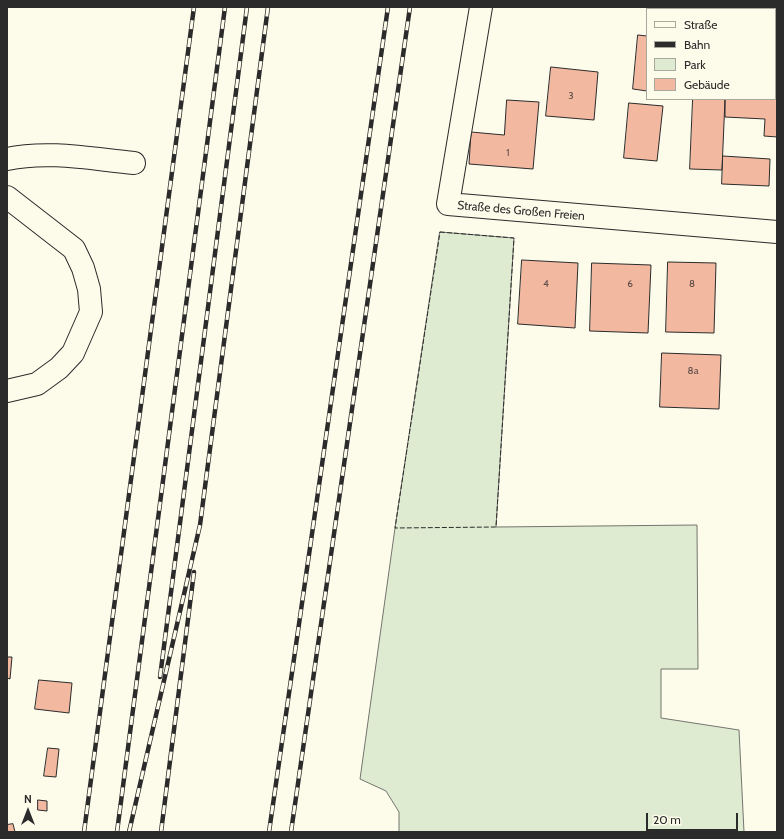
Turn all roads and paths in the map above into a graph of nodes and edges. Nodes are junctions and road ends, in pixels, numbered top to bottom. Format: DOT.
graph roads {
  1 [pos="479,15"];
  2 [pos="7,159"];
  3 [pos="134,163"];
  4 [pos="7,197"];
  5 [pos="777,232"];
  6 [pos="7,391"];
  1 -- 5 [label="street, Straße des Großen Freien"];
  2 -- 3 [label="street"];
  4 -- 6 [label="street"];
}
